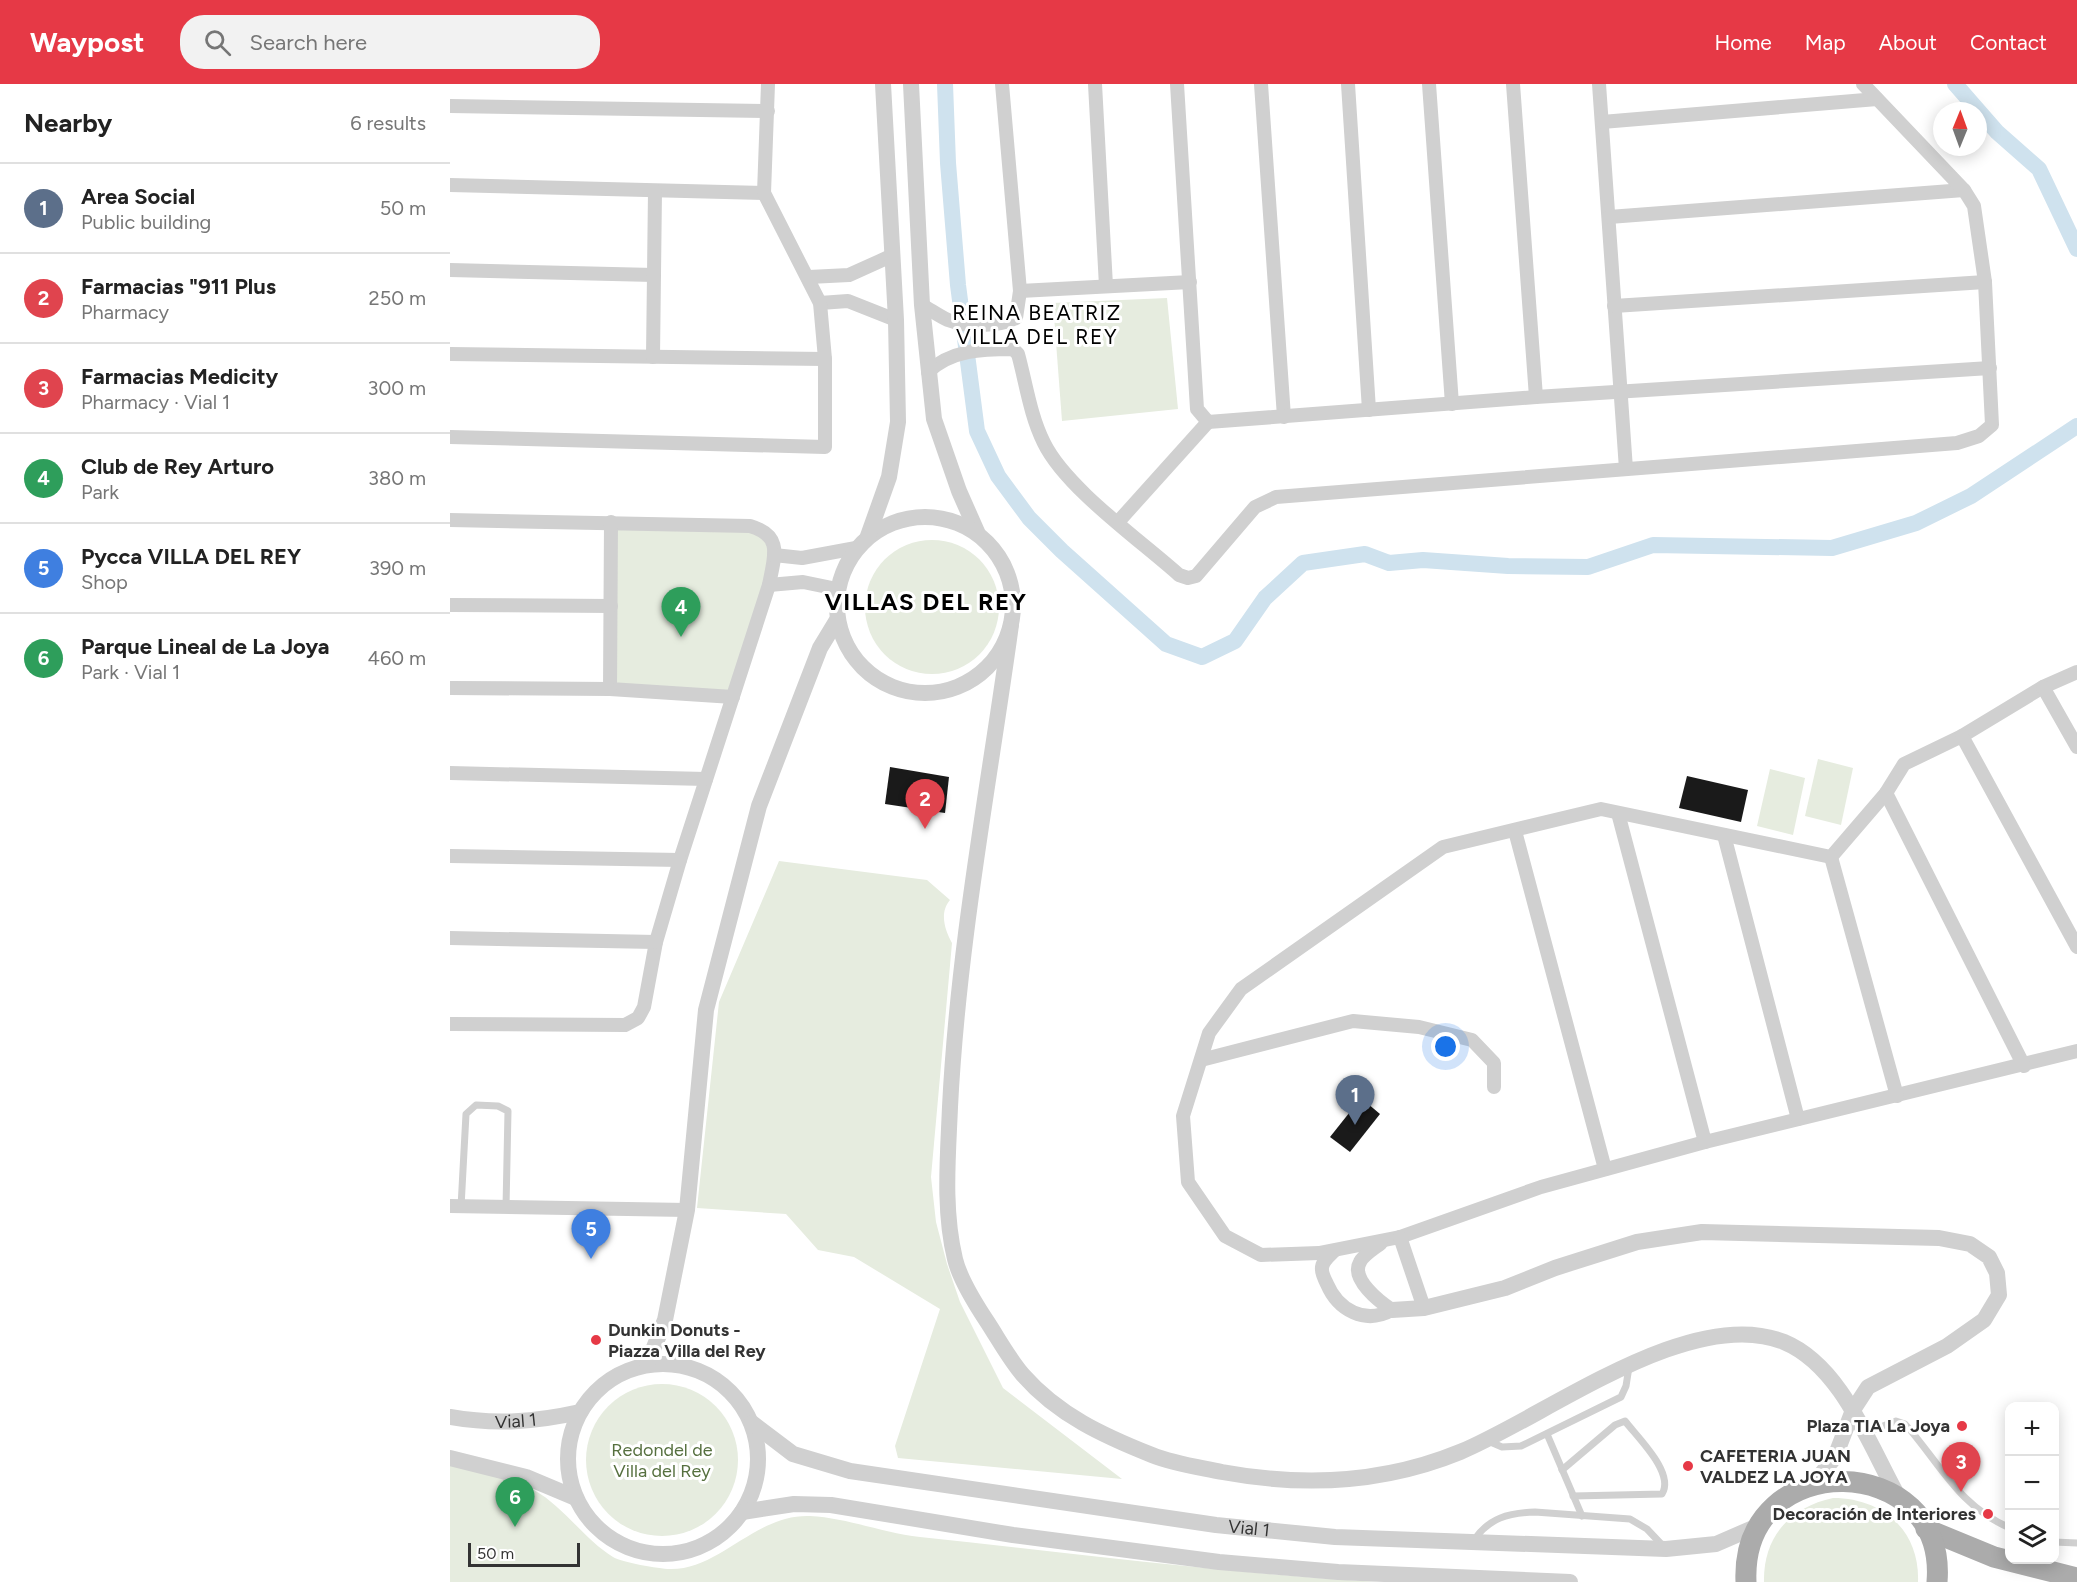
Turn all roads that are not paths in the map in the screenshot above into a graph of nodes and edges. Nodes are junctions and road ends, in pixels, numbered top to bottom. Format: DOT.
graph roads {
  1 [pos="768,84"];
  2 [pos="882,84"];
  3 [pos="911,84"];
  4 [pos="1002,84"];
  5 [pos="1095,84"];
  6 [pos="1177,84"];
  7 [pos="1261,84"];
  8 [pos="1348,84"];
  9 [pos="1429,84"];
  10 [pos="1513,84"];
  11 [pos="1599,84"];
  12 [pos="1863,84"];
  13 [pos="1877,99"];
  14 [pos="450,106"];
  15 [pos="768,111"];
  16 [pos="1602,122"];
  17 [pos="450,185"];
  18 [pos="1964,190"];
  19 [pos="655,191"];
  20 [pos="764,192"];
  21 [pos="1609,217"];
  22 [pos="891,256"];
  23 [pos="450,270"];
  24 [pos="654,275"];
  25 [pos="809,277"];
  26 [pos="1190,282"];
  27 [pos="1985,282"];
  28 [pos="1106,286"];
  29 [pos="1020,291"];
  30 [pos="820,303"];
  31 [pos="922,305"];
  32 [pos="1614,306"];
  33 [pos="896,320"];
  34 [pos="450,354"];
  35 [pos="653,357"];
  36 [pos="825,359"];
  37 [pos="1990,368"];
  38 [pos="928,372"];
  39 [pos="1620,393"];
  40 [pos="1536,397"];
  41 [pos="1452,404"];
  42 [pos="1369,410"];
  43 [pos="1284,417"];
  44 [pos="1208,422"];
  45 [pos="450,437"];
  46 [pos="1626,469"];
  47 [pos="450,520"];
  48 [pos="611,522"];
  49 [pos="1119,522"];
  50 [pos="978,534"];
  51 [pos="868,536"];
  52 [pos="856,549"];
  53 [pos="774,555"];
  54 [pos="769,585"];
  55 [pos="837,589"];
  56 [pos="450,605"];
  57 [pos="611,606"];
  58 [pos="837,620"];
  59 [pos="1011,625"];
  60 [pos="2077,672"];
  61 [pos="2043,687"];
  62 [pos="450,688"];
  63 [pos="610,689"];
  64 [pos="733,697"];
  65 [pos="1962,736"];
  66 [pos="2077,747"];
  67 [pos="450,772"];
  68 [pos="706,779"];
  69 [pos="1886,793"];
  70 [pos="1618,813"];
  71 [pos="1515,831"];
  72 [pos="1724,835"];
  73 [pos="450,856"];
  74 [pos="1831,857"];
  75 [pos="680,860"];
  76 [pos="450,938"];
  77 [pos="656,942"];
  78 [pos="2077,947"];
  79 [pos="450,1024"];
  80 [pos="2077,1051"];
  81 [pos="1201,1060"];
  82 [pos="2024,1066"];
  83 [pos="1494,1087"];
  84 [pos="1897,1096"];
  85 [pos="1798,1119"];
  86 [pos="1705,1142"];
  87 [pos="1605,1169"];
  88 [pos="455,1207"];
  89 [pos="506,1207"];
  90 [pos="687,1210"];
  91 [pos="1400,1237"];
  92 [pos="1382,1241"];
  93 [pos="1334,1251"];
  94 [pos="1424,1308"];
  95 [pos="1392,1310"];
  96 [pos="646,1365"];
  97 [pos="1629,1367"];
  98 [pos="1853,1410"];
  99 [pos="580,1412"];
  100 [pos="450,1417"];
  101 [pos="752,1424"];
  102 [pos="1865,1433"];
  103 [pos="1547,1434"];
  104 [pos="1483,1440"];
  105 [pos="450,1458"];
  106 [pos="1562,1470"];
  107 [pos="1814,1483"];
  108 [pos="1573,1496"];
  109 [pos="576,1498"];
  110 [pos="1899,1498"];
  111 [pos="742,1512"];
  112 [pos="1582,1516"];
  113 [pos="1760,1525"];
  114 [pos="2005,1525"];
  115 [pos="1926,1529"];
  116 [pos="1472,1542"];
  117 [pos="2059,1542"];
  118 [pos="2077,1543"];
  119 [pos="1666,1549"];
  120 [pos="2077,1578"];
  121 [pos="1570,1582"];
  122 [pos="1746,1582"];
  123 [pos="1937,1582"];
  1 -- 15 [label="street"];
  2 -- 22 [label="street"];
  3 -- 31 [label="street"];
  4 -- 29 [label="street"];
  5 -- 28 [label="street"];
  6 -- 26 [label="street"];
  7 -- 43 [label="street"];
  8 -- 42 [label="street"];
  9 -- 41 [label="street"];
  10 -- 40 [label="street"];
  11 -- 16 [label="street"];
  12 -- 13 [label="street"];
  13 -- 16 [label="street"];
  13 -- 18 [label="street"];
  14 -- 15 [label="street"];
  15 -- 20 [label="street"];
  16 -- 21 [label="street"];
  17 -- 19 [label="street"];
  18 -- 21 [label="street"];
  18 -- 27 [label="street"];
  19 -- 20 [label="street"];
  19 -- 24 [label="street"];
  20 -- 25 [label="street"];
  21 -- 32 [label="street"];
  22 -- 25 [label="street"];
  22 -- 33 [label="street"];
  23 -- 24 [label="street"];
  24 -- 35 [label="street"];
  25 -- 30 [label="street"];
  26 -- 28 [label="street"];
  26 -- 44 [label="street"];
  27 -- 32 [label="street"];
  27 -- 37 [label="street"];
  28 -- 29 [label="street"];
  29 -- 31 [label="street"];
  30 -- 33 [label="street"];
  30 -- 36 [label="street"];
  31 -- 38 [label="street"];
  32 -- 39 [label="street"];
  33 -- 51 [label="street"];
  34 -- 35 [label="street"];
  35 -- 36 [label="street"];
  36 -- 45 [label="street"];
  37 -- 39 [label="street"];
  37 -- 46 [label="street"];
  38 -- 49 [label="street"];
  38 -- 50 [label="street"];
  39 -- 40 [label="street"];
  39 -- 46 [label="street"];
  40 -- 41 [label="street"];
  41 -- 42 [label="street"];
  42 -- 43 [label="street"];
  43 -- 44 [label="street"];
  44 -- 49 [label="street"];
  46 -- 49 [label="street"];
  47 -- 48 [label="street"];
  48 -- 53 [label="street"];
  48 -- 57 [label="street"];
  50 -- 51 [label="street"];
  50 -- 59 [label="street"];
  51 -- 52 [label="street"];
  52 -- 53 [label="street"];
  52 -- 55 [label="street"];
  53 -- 54 [label="street"];
  54 -- 55 [label="street"];
  54 -- 64 [label="street"];
  55 -- 58 [label="street"];
  56 -- 57 [label="street"];
  57 -- 63 [label="street"];
  58 -- 59 [label="street"];
  58 -- 90 [label="street"];
  59 -- 104 [label="street"];
  60 -- 61 [label="street"];
  61 -- 65 [label="street"];
  61 -- 66 [label="street"];
  62 -- 63 [label="street"];
  63 -- 64 [label="street"];
  64 -- 68 [label="street"];
  65 -- 69 [label="street"];
  65 -- 78 [label="street"];
  67 -- 68 [label="street"];
  68 -- 75 [label="street"];
  69 -- 74 [label="street"];
  69 -- 82 [label="street"];
  70 -- 71 [label="street"];
  70 -- 72 [label="street"];
  70 -- 86 [label="street"];
  71 -- 81 [label="street"];
  71 -- 87 [label="street"];
  72 -- 74 [label="street"];
  72 -- 85 [label="street"];
  73 -- 75 [label="street"];
  74 -- 84 [label="street"];
  75 -- 77 [label="street"];
  76 -- 77 [label="street"];
  77 -- 79 [label="street"];
  80 -- 82 [label="street"];
  81 -- 83 [label="street"];
  81 -- 93 [label="street"];
  82 -- 84 [label="street"];
  84 -- 85 [label="street"];
  85 -- 86 [label="street"];
  86 -- 87 [label="street"];
  87 -- 91 [label="street"];
  88 -- 89 [label="street"];
  88 -- 89 [label="lane"];
  89 -- 90 [label="street"];
  90 -- 96 [label="street"];
  91 -- 92 [label="street"];
  91 -- 94 [label="street"];
  92 -- 93 [label="street"];
  92 -- 95 [label="street"];
  93 -- 95 [label="street"];
  94 -- 95 [label="street"];
  94 -- 98 [label="street"];
  96 -- 99 [label="street"];
  96 -- 101 [label="street"];
  97 -- 98 [label="street"];
  97 -- 103 [label="lane"];
  97 -- 104 [label="street"];
  98 -- 102 [label="street"];
  98 -- 107 [label="street"];
  99 -- 100 [label="street, Vial 1"];
  99 -- 109 [label="street"];
  101 -- 111 [label="street"];
  101 -- 116 [label="street, Vial 1"];
  102 -- 110 [label="street"];
  102 -- 114 [label="lane"];
  103 -- 104 [label="lane"];
  103 -- 106 [label="lane"];
  105 -- 109 [label="street"];
  106 -- 108 [label="lane"];
  106 -- 108 [label="lane"];
  107 -- 110 [label="main road"];
  107 -- 113 [label="main road"];
  108 -- 112 [label="lane"];
  109 -- 111 [label="street"];
  110 -- 115 [label="main road"];
  111 -- 121 [label="street, Vial 1"];
  112 -- 116 [label="lane"];
  112 -- 119 [label="lane"];
  113 -- 119 [label="street, Vial 1"];
  113 -- 122 [label="main road"];
  115 -- 120 [label="main road"];
  115 -- 123 [label="main road"];
  116 -- 119 [label="street, Vial 1"];
  117 -- 118 [label="lane"];
}
